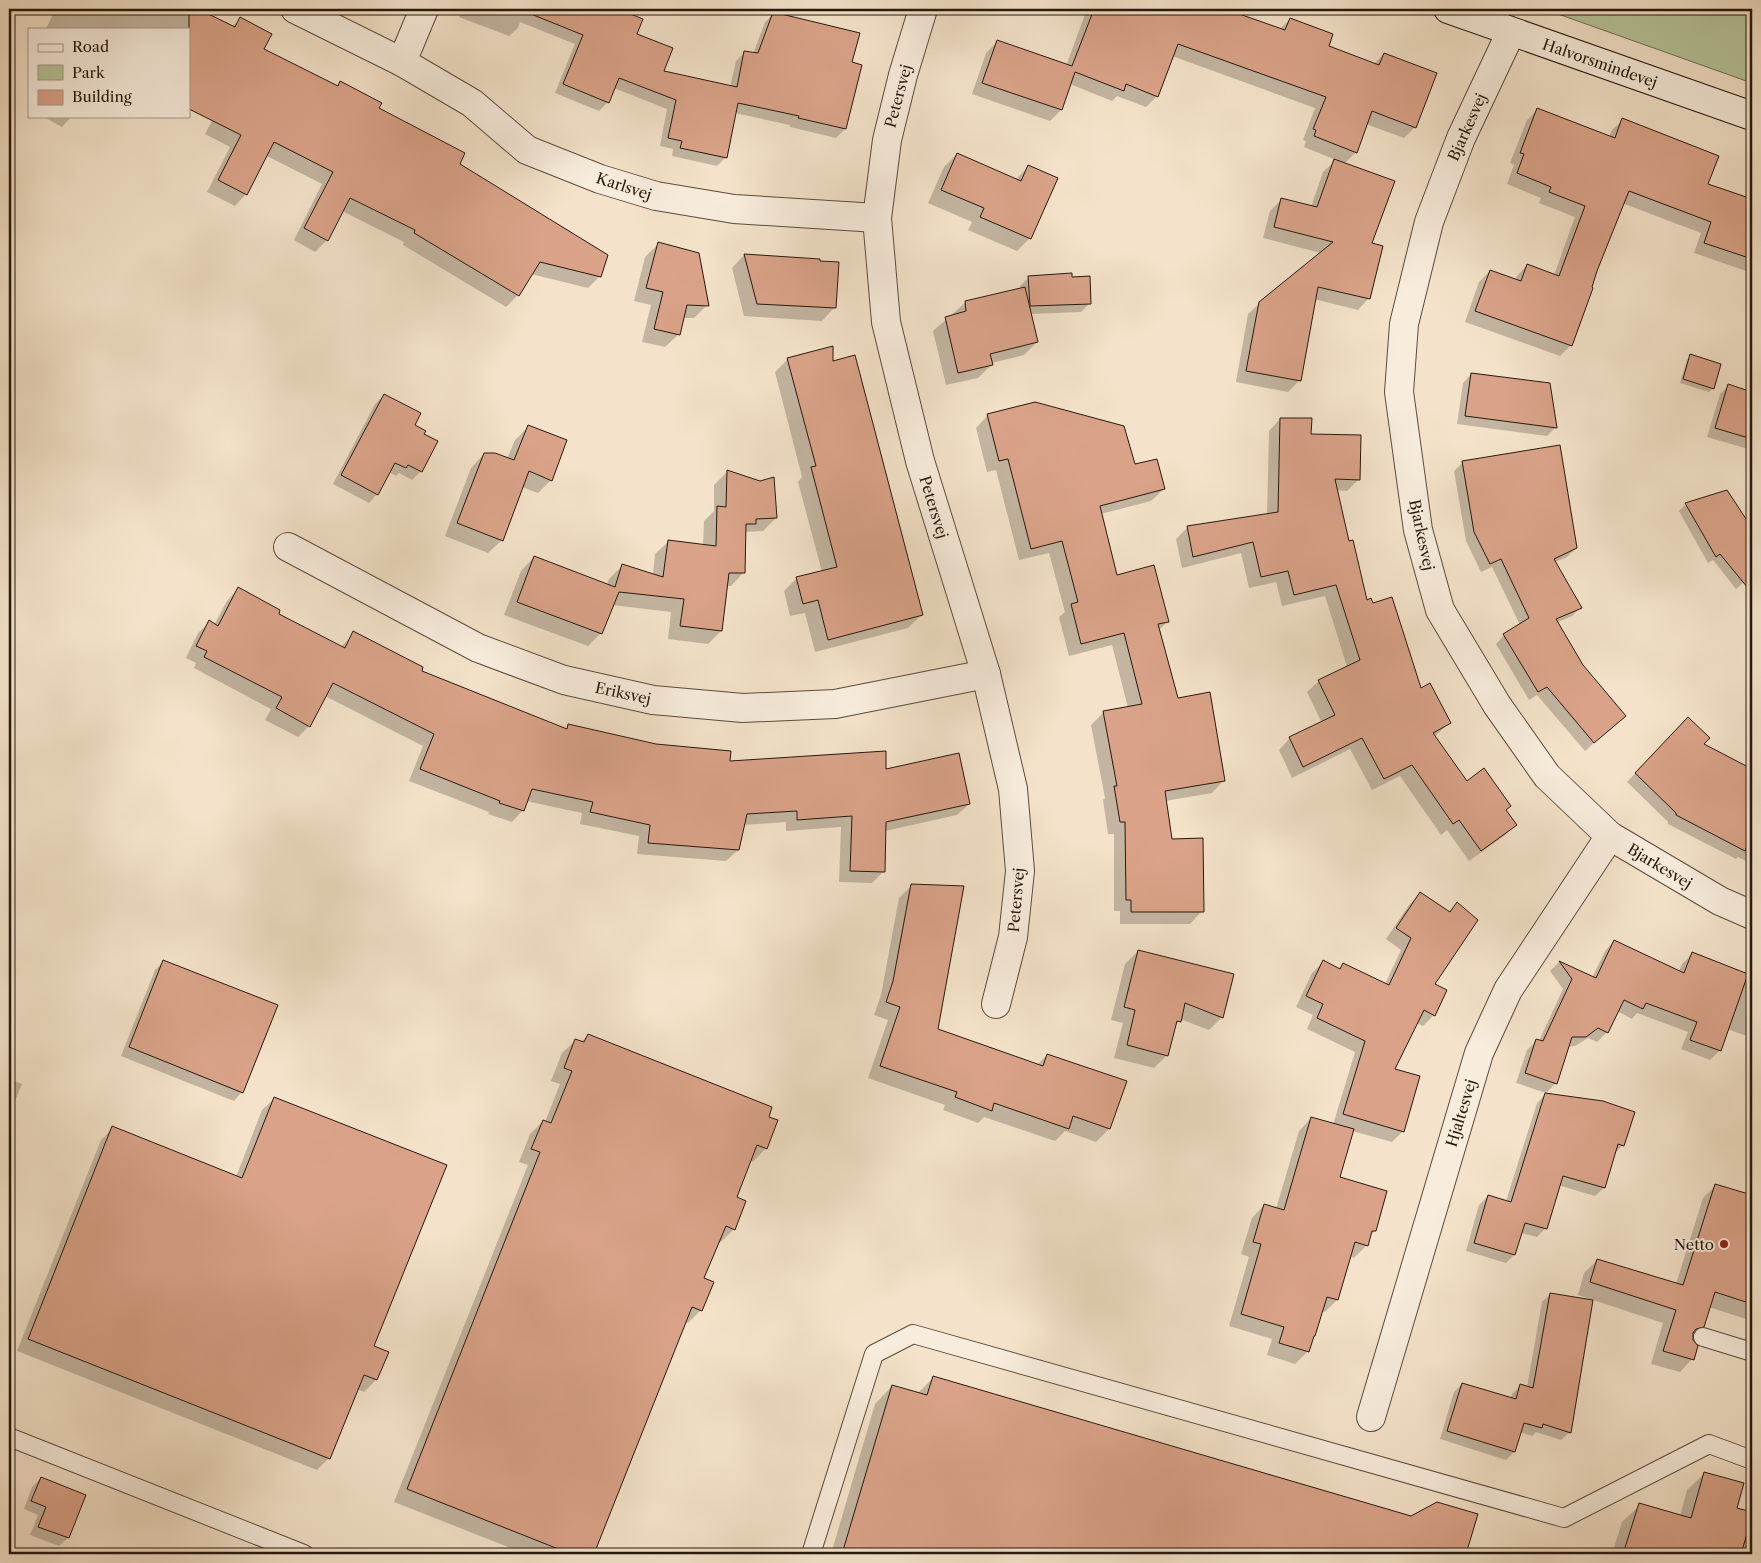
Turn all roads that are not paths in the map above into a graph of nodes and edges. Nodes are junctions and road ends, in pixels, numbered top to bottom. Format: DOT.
graph roads {
  1 [pos="295,9"];
  2 [pos="424,9"];
  3 [pos="923,9"];
  4 [pos="1448,9"];
  5 [pos="1511,32"];
  6 [pos="402,62"];
  7 [pos="1752,116"];
  8 [pos="877,218"];
  9 [pos="288,547"];
  10 [pos="986,674"];
  11 [pos="1610,836"];
  12 [pos="1752,914"];
  13 [pos="996,1004"];
  14 [pos="1703,1337"];
  15 [pos="1752,1352"];
  16 [pos="1371,1417"];
  17 [pos="9,1437"];
  18 [pos="1752,1460"];
  19 [pos="304,1554"];
  20 [pos="811,1554"];
  1 -- 6 [label="street, Karlsvej"];
  2 -- 6 [label="street"];
  3 -- 8 [label="street, Petersvej"];
  4 -- 5 [label="street, Halvorsmindevej"];
  5 -- 7 [label="street, Halvorsmindevej"];
  5 -- 11 [label="street, Bjarkesvej"];
  6 -- 8 [label="street, Karlsvej"];
  8 -- 10 [label="street, Petersvej"];
  9 -- 10 [label="street, Eriksvej"];
  10 -- 13 [label="street, Petersvej"];
  11 -- 12 [label="street, Bjarkesvej"];
  11 -- 16 [label="street, Hjaltesvej"];
  14 -- 15 [label="lane"];
  17 -- 19 [label="lane"];
  18 -- 20 [label="lane"];
}
